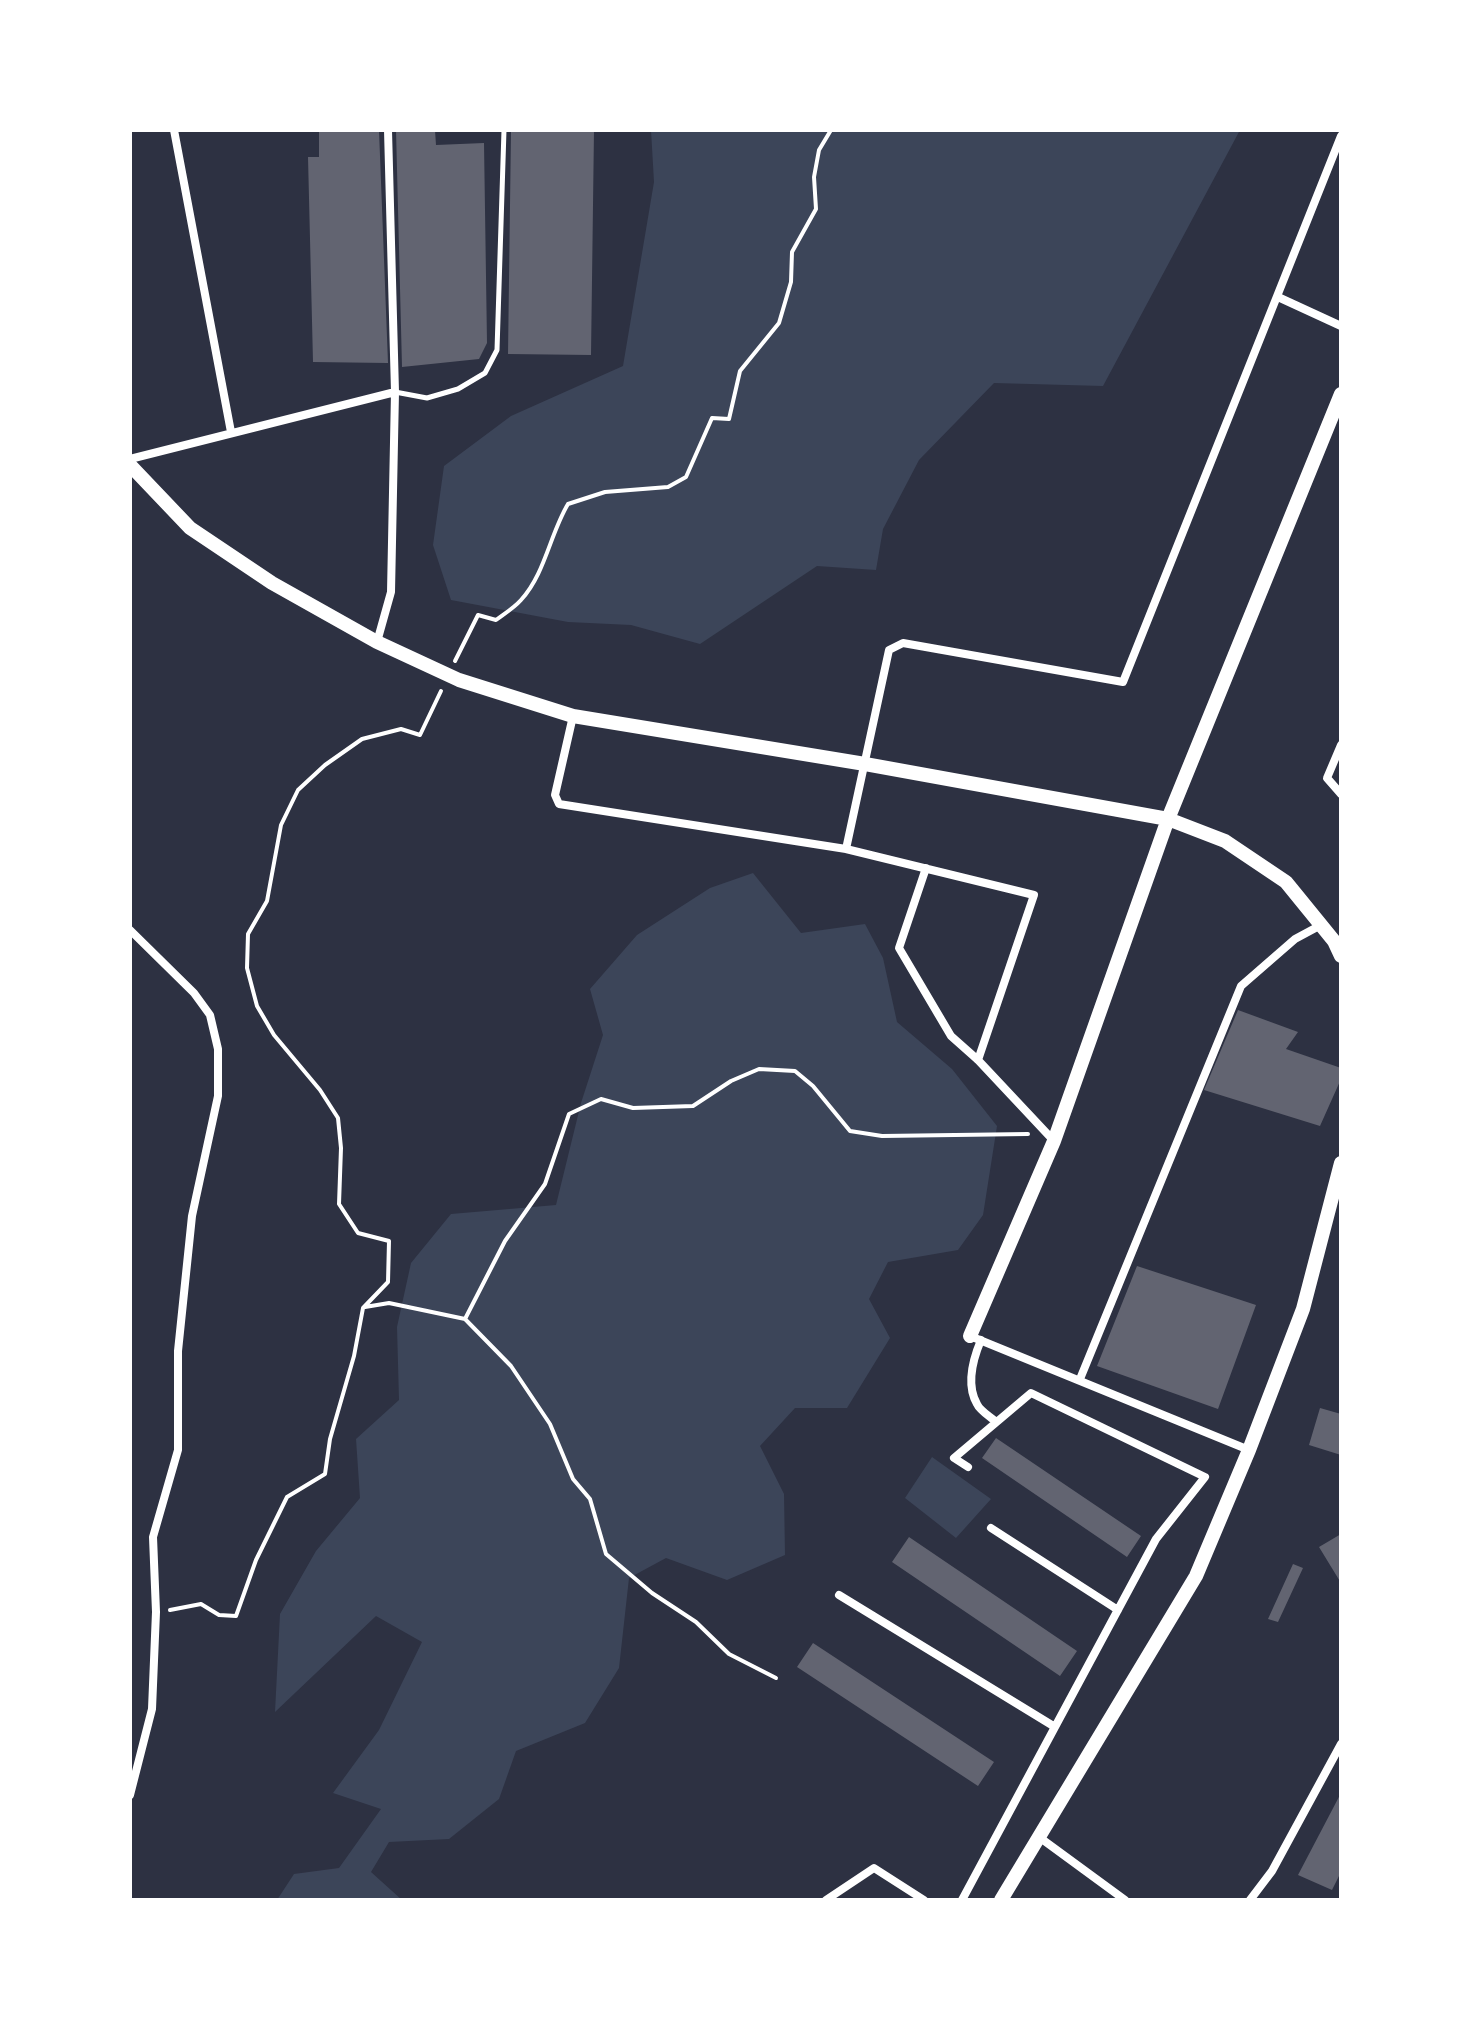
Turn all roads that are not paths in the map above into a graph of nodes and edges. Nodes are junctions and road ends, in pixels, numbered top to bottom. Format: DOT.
graph roads {
  1 [pos="174,130"];
  2 [pos="388,130"];
  3 [pos="504,130"];
  4 [pos="1341,136"];
  5 [pos="1278,297"];
  6 [pos="1341,326"];
  7 [pos="395,392"];
  8 [pos="1341,394"];
  9 [pos="231,432"];
  10 [pos="130,462"];
  11 [pos="377,642"];
  12 [pos="573,716"];
  13 [pos="1341,745"];
  14 [pos="865,764"];
  15 [pos="1341,794"];
  16 [pos="1168,819"];
  17 [pos="846,849"];
  18 [pos="926,868"];
  19 [pos="1321,925"];
  20 [pos="130,930"];
  21 [pos="1341,956"];
  22 [pos="978,1060"];
  23 [pos="1049,1136"];
  24 [pos="1341,1163"];
  25 [pos="976,1338"];
  26 [pos="1080,1379"];
  27 [pos="996,1422"];
  28 [pos="1249,1450"];
  29 [pos="968,1467"];
  30 [pos="991,1528"];
  31 [pos="839,1595"];
  32 [pos="1118,1610"];
  33 [pos="1055,1727"];
  34 [pos="1341,1744"];
  35 [pos="130,1795"];
  36 [pos="1038,1836"];
  37 [pos="826,1900"];
  38 [pos="924,1900"];
  39 [pos="962,1900"];
  40 [pos="1001,1900"];
  41 [pos="1125,1900"];
  42 [pos="1250,1900"];
  1 -- 9 [label="street"];
  2 -- 7 [label="street"];
  3 -- 7 [label="lane"];
  4 -- 5 [label="street"];
  5 -- 6 [label="street"];
  5 -- 14 [label="street"];
  7 -- 9 [label="street"];
  7 -- 11 [label="street"];
  8 -- 16 [label="main road"];
  9 -- 10 [label="street"];
  10 -- 11 [label="main road"];
  11 -- 12 [label="main road"];
  12 -- 14 [label="main road"];
  12 -- 17 [label="street"];
  13 -- 15 [label="street"];
  14 -- 16 [label="main road"];
  14 -- 17 [label="street"];
  16 -- 19 [label="main road"];
  16 -- 23 [label="main road"];
  17 -- 18 [label="street"];
  18 -- 22 [label="street"];
  18 -- 22 [label="street"];
  19 -- 21 [label="main road"];
  19 -- 26 [label="street"];
  20 -- 35 [label="street"];
  22 -- 23 [label="street"];
  23 -- 25 [label="main road"];
  24 -- 28 [label="main road"];
  25 -- 26 [label="street"];
  25 -- 27 [label="street"];
  26 -- 28 [label="street"];
  27 -- 29 [label="street"];
  27 -- 32 [label="street"];
  28 -- 36 [label="main road"];
  30 -- 32 [label="street"];
  31 -- 33 [label="street"];
  32 -- 33 [label="street"];
  33 -- 39 [label="street"];
  34 -- 42 [label="street"];
  36 -- 40 [label="main road"];
  36 -- 41 [label="street"];
  37 -- 38 [label="street"];
}
